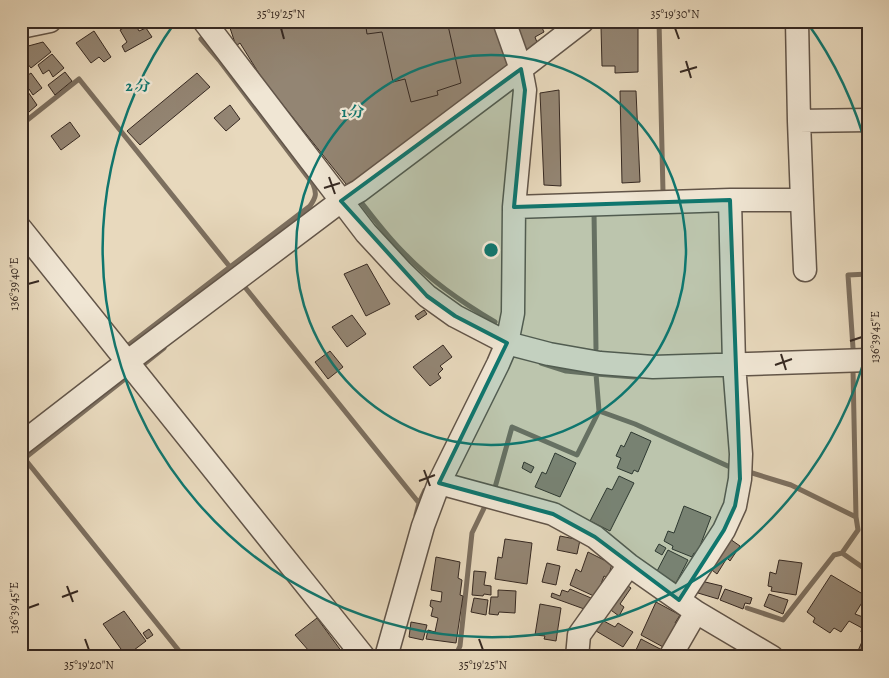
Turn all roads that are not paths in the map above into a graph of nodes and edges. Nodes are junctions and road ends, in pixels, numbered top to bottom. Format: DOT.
graph roads {
  1 [pos="50,21"];
  2 [pos="204,21"];
  3 [pos="504,21"];
  4 [pos="583,21"];
  5 [pos="797,21"];
  6 [pos="21,28"];
  7 [pos="521,69"];
  8 [pos="868,120"];
  9 [pos="799,121"];
  10 [pos="730,200"];
  11 [pos="802,200"];
  12 [pos="341,201"];
  13 [pos="514,207"];
  14 [pos="21,229"];
  15 [pos="805,270"];
  16 [pos="507,342"];
  17 [pos="868,360"];
  18 [pos="127,362"];
  19 [pos="734,364"];
  20 [pos="21,444"];
  21 [pos="439,483"];
  22 [pos="629,565"];
  23 [pos="687,606"];
  24 [pos="364,657"];
  25 [pos="386,657"];
  26 [pos="577,657"];
  27 [pos="670,657"];
  28 [pos="772,657"];
  1 -- 6 [label="street"];
  2 -- 12 [label="street"];
  3 -- 7 [label="street"];
  4 -- 7 [label="street"];
  5 -- 9 [label="street"];
  7 -- 12 [label="street"];
  7 -- 13 [label="street"];
  8 -- 9 [label="street"];
  9 -- 11 [label="street"];
  10 -- 11 [label="street"];
  10 -- 13 [label="street"];
  10 -- 19 [label="street"];
  11 -- 15 [label="street"];
  12 -- 16 [label="street"];
  12 -- 18 [label="street"];
  13 -- 16 [label="street"];
  14 -- 18 [label="street"];
  16 -- 19 [label="street"];
  16 -- 21 [label="street"];
  17 -- 19 [label="street"];
  18 -- 20 [label="street"];
  18 -- 24 [label="street"];
  19 -- 23 [label="street"];
  21 -- 22 [label="street"];
  21 -- 25 [label="street"];
  22 -- 23 [label="street"];
  22 -- 26 [label="street"];
  23 -- 27 [label="street"];
  23 -- 28 [label="street"];
}
